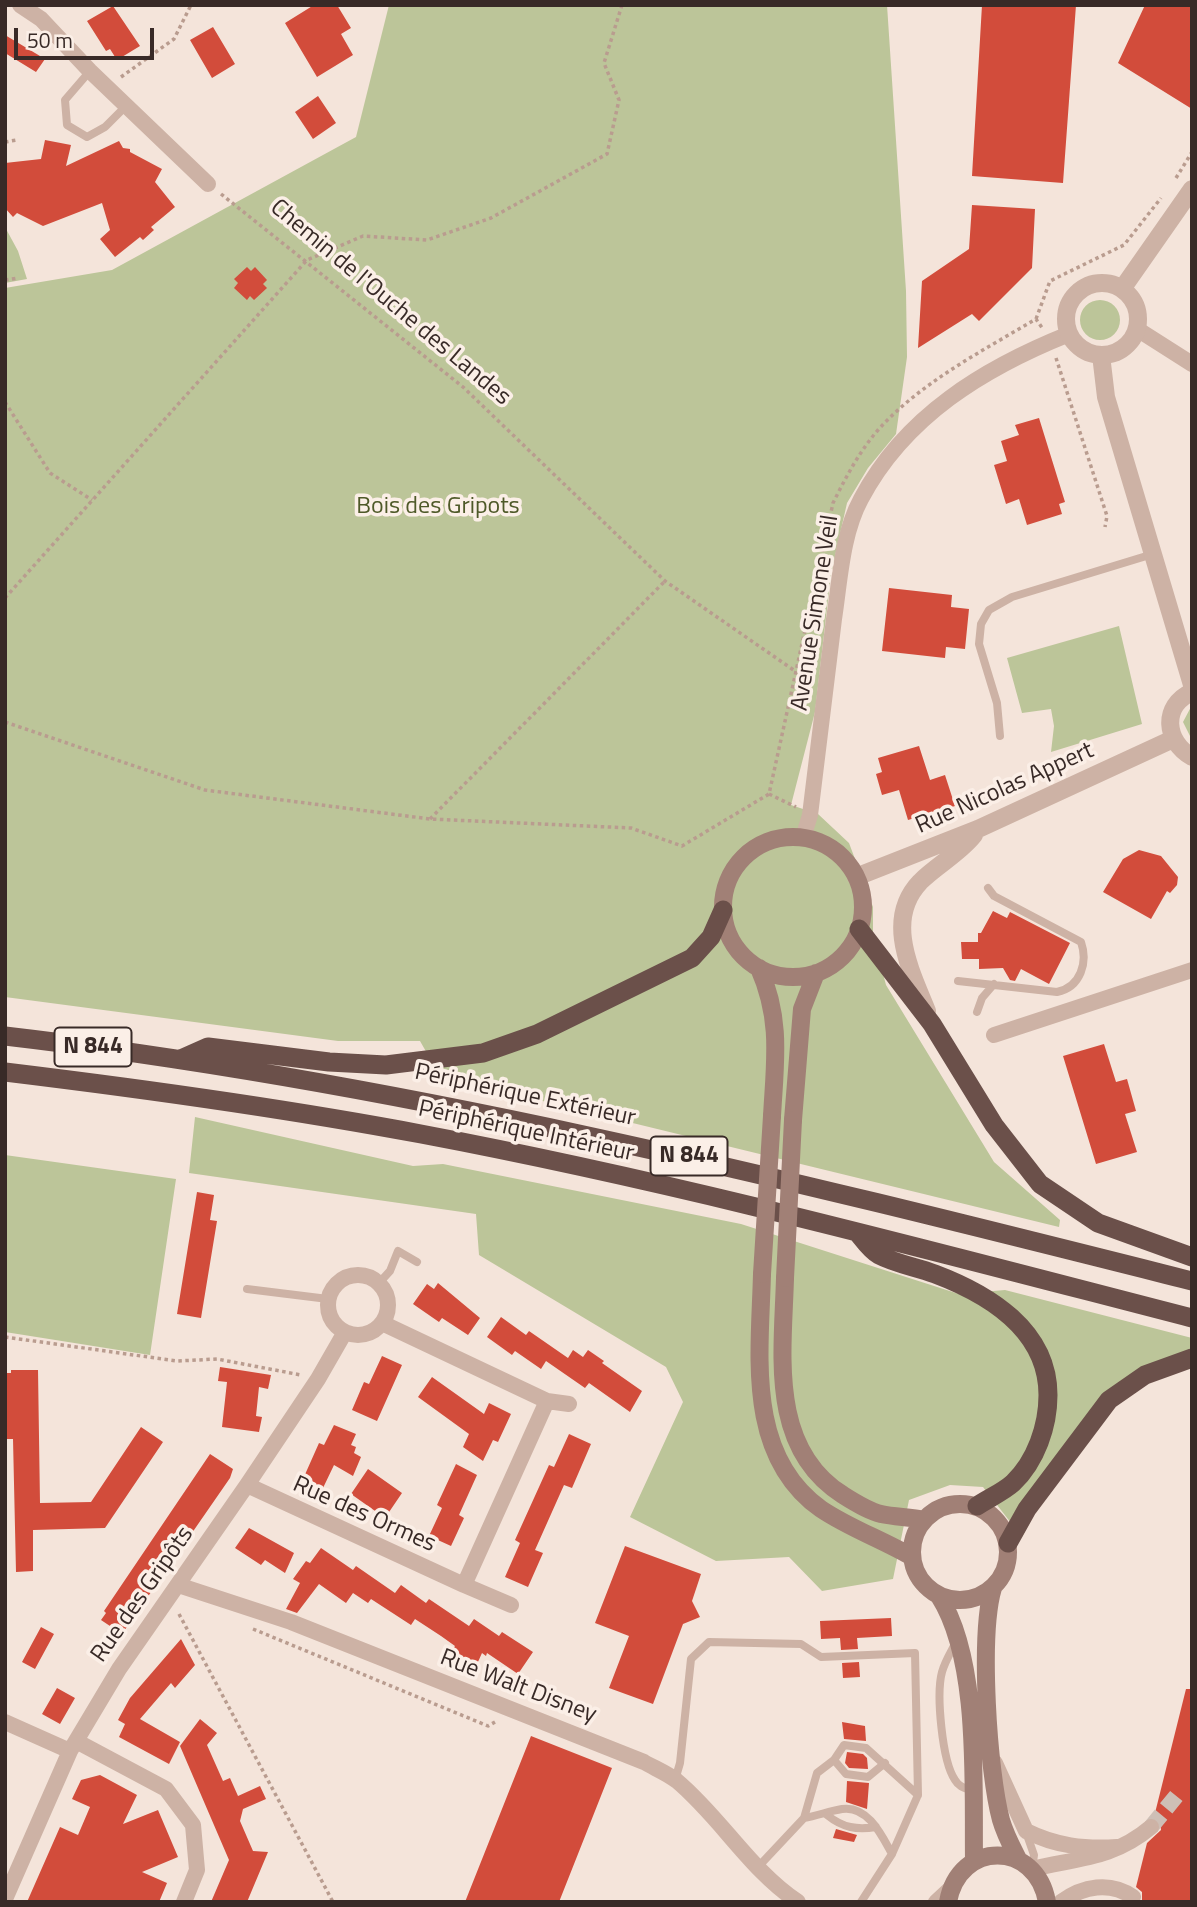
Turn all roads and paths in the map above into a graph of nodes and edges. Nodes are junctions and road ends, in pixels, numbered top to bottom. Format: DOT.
graph roads {
  1 [pos="20,5"];
  2 [pos="191,5"];
  3 [pos="622,5"];
  4 [pos="90,71"];
  5 [pos="108,87"];
  6 [pos="126,106"];
  7 [pos="17,140"];
  8 [pos="5,142"];
  9 [pos="1192,152"];
  10 [pos="1174,182"];
  11 [pos="208,184"];
  12 [pos="1192,189"];
  13 [pos="1166,192"];
  14 [pos="307,260"];
  15 [pos="18,278"];
  16 [pos="5,280"];
  17 [pos="1122,289"];
  18 [pos="1036,319"];
  19 [pos="1137,329"];
  20 [pos="1069,334"];
  21 [pos="1050,342"];
  22 [pos="1101,355"];
  23 [pos="1192,364"];
  24 [pos="5,402"];
  25 [pos="92,500"];
  26 [pos="1105,527"];
  27 [pos="1153,554"];
  28 [pos="664,581"];
  29 [pos="5,598"];
  30 [pos="794,671"];
  31 [pos="1192,685"];
  32 [pos="1192,692"];
  33 [pos="5,722"];
  34 [pos="1000,736"];
  35 [pos="1173,739"];
  36 [pos="1192,757"];
  37 [pos="769,794"];
  38 [pos="810,815"];
  39 [pos="430,818"];
  40 [pos="978,829"];
  41 [pos="803,838"];
  42 [pos="856,877"];
  43 [pos="988,888"];
  44 [pos="723,911"];
  45 [pos="859,929"];
  46 [pos="759,968"];
  47 [pos="1192,970"];
  48 [pos="816,973"];
  49 [pos="958,981"];
  50 [pos="994,984"];
  51 [pos="977,1012"];
  52 [pos="932,1024"];
  53 [pos="994,1035"];
  54 [pos="5,1037"];
  55 [pos="181,1059"];
  56 [pos="5,1072"];
  57 [pos="857,1232"];
  58 [pos="1192,1257"];
  59 [pos="417,1262"];
  60 [pos="1192,1281"];
  61 [pos="379,1283"];
  62 [pos="247,1289"];
  63 [pos="328,1299"];
  64 [pos="1192,1318"];
  65 [pos="382,1323"];
  66 [pos="345,1332"];
  67 [pos="5,1338"];
  68 [pos="1192,1357"];
  69 [pos="318,1379"];
  70 [pos="547,1401"];
  71 [pos="569,1404"];
  72 [pos="247,1485"];
  73 [pos="977,1506"];
  74 [pos="924,1520"];
  75 [pos="1008,1544"];
  76 [pos="912,1557"];
  77 [pos="464,1585"];
  78 [pos="993,1588"];
  79 [pos="173,1590"];
  80 [pos="939,1596"];
  81 [pos="511,1605"];
  82 [pos="247,1627"];
  83 [pos="958,1639"];
  84 [pos="516,1711"];
  85 [pos="5,1722"];
  86 [pos="73,1746"];
  87 [pos="991,1751"];
  88 [pos="834,1760"];
  89 [pos="885,1763"];
  90 [pos="675,1780"];
  91 [pos="973,1791"];
  92 [pos="918,1795"];
  93 [pos="827,1815"];
  94 [pos="804,1818"];
  95 [pos="876,1827"];
  96 [pos="1151,1827"];
  97 [pos="1026,1831"];
  98 [pos="1117,1847"];
  99 [pos="892,1854"];
  100 [pos="974,1861"];
  101 [pos="1025,1864"];
  102 [pos="758,1867"];
  103 [pos="949,1896"];
  104 [pos="1133,1897"];
  105 [pos="5,1899"];
  106 [pos="184,1902"];
  107 [pos="333,1902"];
  108 [pos="798,1902"];
  109 [pos="861,1902"];
  110 [pos="936,1902"];
  111 [pos="1047,1902"];
  112 [pos="1060,1902"];
  1 -- 4 [label="street"];
  2 -- 5 [label="path"];
  3 -- 14 [label="path"];
  4 -- 5 [label="street"];
  4 -- 6 [label="lane"];
  5 -- 6 [label="street"];
  6 -- 11 [label="street"];
  7 -- 8 [label="path"];
  9 -- 10 [label="path"];
  11 -- 14 [label="path, Chemin de l'Ouche des Landes"];
  12 -- 17 [label="street"];
  13 -- 18 [label="path"];
  14 -- 25 [label="path"];
  14 -- 28 [label="path, Chemin de l'Ouche des Landes"];
  15 -- 16 [label="path"];
  17 -- 19 [label="street"];
  17 -- 20 [label="street"];
  18 -- 21 [label="path"];
  18 -- 30 [label="path"];
  19 -- 22 [label="street"];
  19 -- 23 [label="street"];
  20 -- 21 [label="street, Avenue Simone Veil"];
  20 -- 22 [label="street"];
  21 -- 26 [label="path"];
  21 -- 38 [label="street, Avenue Simone Veil"];
  22 -- 27 [label="street"];
  24 -- 25 [label="path"];
  25 -- 29 [label="path"];
  27 -- 31 [label="street"];
  27 -- 34 [label="lane"];
  28 -- 30 [label="path, Chemin de l'Ouche des Landes"];
  28 -- 39 [label="path"];
  30 -- 37 [label="path"];
  32 -- 35 [label="street"];
  33 -- 39 [label="path"];
  35 -- 36 [label="street"];
  35 -- 40 [label="street, Rue Nicolas Appert"];
  37 -- 38 [label="path"];
  37 -- 39 [label="path"];
  38 -- 41 [label="street, Avenue Simone Veil"];
  40 -- 42 [label="street, Rue Nicolas Appert"];
  40 -- 52 [label="street"];
  41 -- 42 [label="main road"];
  41 -- 44 [label="main road"];
  42 -- 45 [label="main road"];
  43 -- 50 [label="lane"];
  44 -- 46 [label="main road"];
  44 -- 55 [label="highway"];
  45 -- 48 [label="main road"];
  45 -- 52 [label="highway"];
  46 -- 48 [label="main road"];
  46 -- 76 [label="main road, bridge"];
  47 -- 53 [label="street"];
  48 -- 74 [label="main road, bridge"];
  49 -- 50 [label="lane"];
  50 -- 51 [label="lane"];
  52 -- 58 [label="highway"];
  54 -- 55 [label="highway, Périphérique Extérieur / N 844"];
  55 -- 60 [label="highway, Périphérique Extérieur / N 844"];
  56 -- 57 [label="highway, Périphérique Intérieur / N 844"];
  57 -- 64 [label="highway, Périphérique Intérieur / N 844"];
  57 -- 73 [label="highway"];
  59 -- 61 [label="lane"];
  61 -- 63 [label="street"];
  61 -- 65 [label="street"];
  62 -- 63 [label="lane"];
  63 -- 66 [label="street"];
  65 -- 66 [label="street"];
  65 -- 70 [label="street"];
  66 -- 69 [label="street, Rue des Gripôts"];
  67 -- 69 [label="path"];
  68 -- 75 [label="highway"];
  69 -- 72 [label="street, Rue des Gripôts"];
  70 -- 71 [label="street"];
  70 -- 77 [label="street"];
  72 -- 77 [label="street, Rue des Ormes"];
  72 -- 79 [label="street, Rue des Gripôts"];
  73 -- 74 [label="main road"];
  73 -- 75 [label="main road"];
  74 -- 76 [label="main road"];
  75 -- 78 [label="main road"];
  76 -- 80 [label="main road"];
  77 -- 81 [label="street, Rue des Ormes"];
  78 -- 80 [label="main road"];
  78 -- 87 [label="main road"];
  79 -- 84 [label="street, Rue Walt Disney"];
  79 -- 86 [label="street, Rue des Gripôts"];
  79 -- 107 [label="path"];
  80 -- 83 [label="main road"];
  82 -- 84 [label="path"];
  83 -- 91 [label="main road"];
  83 -- 91 [label="lane"];
  84 -- 90 [label="street, Rue Walt Disney"];
  85 -- 86 [label="street"];
  86 -- 105 [label="street, Rue des Gripôts"];
  86 -- 106 [label="street"];
  87 -- 97 [label="street"];
  87 -- 101 [label="main road"];
  88 -- 89 [label="lane"];
  88 -- 89 [label="lane"];
  88 -- 94 [label="lane"];
  89 -- 92 [label="lane"];
  90 -- 92 [label="lane"];
  90 -- 102 [label="street, Rue Walt Disney"];
  91 -- 100 [label="main road"];
  92 -- 99 [label="lane"];
  93 -- 94 [label="lane"];
  93 -- 95 [label="lane"];
  93 -- 95 [label="lane"];
  94 -- 102 [label="lane"];
  95 -- 99 [label="lane"];
  96 -- 98 [label="street"];
  97 -- 98 [label="street"];
  97 -- 101 [label="lane"];
  98 -- 101 [label="street"];
  99 -- 109 [label="lane"];
  100 -- 101 [label="main road"];
  100 -- 103 [label="main road"];
  101 -- 111 [label="main road"];
  102 -- 108 [label="street, Rue Walt Disney"];
  103 -- 110 [label="street"];
  104 -- 112 [label="street"];
}
